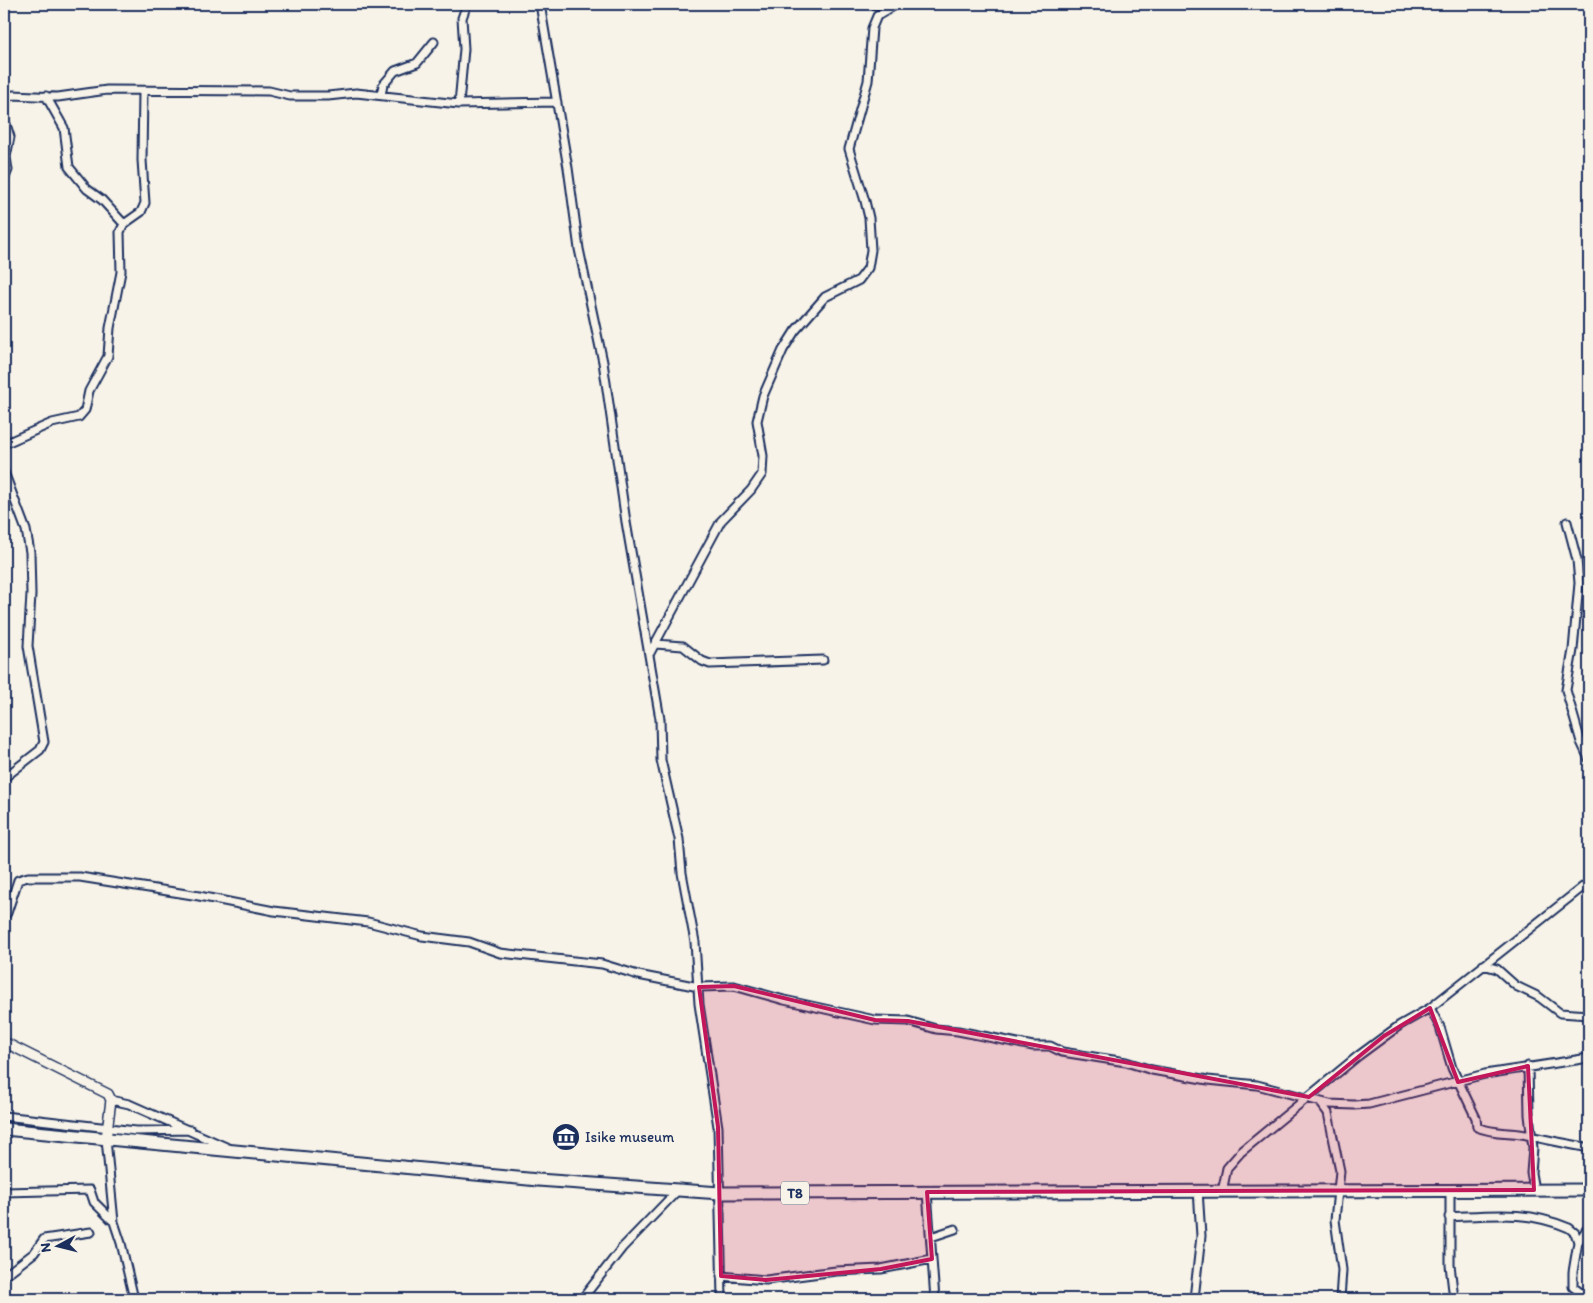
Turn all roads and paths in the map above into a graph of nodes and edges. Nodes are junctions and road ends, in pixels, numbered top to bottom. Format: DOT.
graph roads {
  1 [pos="467,4"];
  2 [pos="540,4"];
  3 [pos="875,4"];
  4 [pos="890,4"];
  5 [pos="897,4"];
  6 [pos="434,42"];
  7 [pos="143,91"];
  8 [pos="381,95"];
  9 [pos="46,96"];
  10 [pos="5,97"];
  11 [pos="557,102"];
  12 [pos="459,104"];
  13 [pos="4,180"];
  14 [pos="4,193"];
  15 [pos="4,204"];
  16 [pos="124,224"];
  17 [pos="4,444"];
  18 [pos="4,472"];
  19 [pos="1567,522"];
  20 [pos="655,644"];
  21 [pos="650,653"];
  22 [pos="822,660"];
  23 [pos="1589,759"];
  24 [pos="4,778"];
  25 [pos="1589,882"];
  26 [pos="4,916"];
  27 [pos="1483,964"];
  28 [pos="698,987"];
  29 [pos="1430,1008"];
  30 [pos="1589,1015"];
  31 [pos="4,1042"];
  32 [pos="1589,1058"];
  33 [pos="1528,1066"];
  34 [pos="1458,1082"];
  35 [pos="1309,1097"];
  36 [pos="111,1100"];
  37 [pos="1320,1102"];
  38 [pos="4,1116"];
  39 [pos="4,1129"];
  40 [pos="191,1130"];
  41 [pos="106,1133"];
  42 [pos="1532,1136"];
  43 [pos="1589,1148"];
  44 [pos="228,1149"];
  45 [pos="678,1190"];
  46 [pos="1198,1190"];
  47 [pos="1450,1190"];
  48 [pos="1534,1190"];
  49 [pos="1589,1190"];
  50 [pos="1338,1191"];
  51 [pos="4,1192"];
  52 [pos="927,1192"];
  53 [pos="1222,1192"];
  54 [pos="720,1193"];
  55 [pos="1449,1217"];
  56 [pos="114,1222"];
  57 [pos="1589,1226"];
  58 [pos="955,1230"];
  59 [pos="91,1232"];
  60 [pos="931,1237"];
  61 [pos="1578,1242"];
  62 [pos="932,1259"];
  63 [pos="4,1276"];
  64 [pos="721,1276"];
  65 [pos="134,1299"];
  66 [pos="582,1299"];
  67 [pos="722,1299"];
  68 [pos="935,1299"];
  69 [pos="1194,1299"];
  70 [pos="1340,1299"];
  71 [pos="1454,1299"];
  72 [pos="1589,1299"];
  1 -- 12 [label="street"];
  2 -- 11 [label="street"];
  3 -- 4 [label="street"];
  5 -- 20 [label="street"];
  6 -- 8 [label="street"];
  7 -- 8 [label="street"];
  7 -- 9 [label="street"];
  7 -- 16 [label="street"];
  8 -- 12 [label="street"];
  9 -- 10 [label="street"];
  9 -- 16 [label="street"];
  10 -- 13 [label="street"];
  11 -- 12 [label="street"];
  11 -- 21 [label="street"];
  14 -- 15 [label="street"];
  16 -- 17 [label="street"];
  18 -- 24 [label="street"];
  19 -- 23 [label="street"];
  20 -- 21 [label="street"];
  20 -- 22 [label="street"];
  21 -- 28 [label="street"];
  25 -- 27 [label="street"];
  26 -- 28 [label="street"];
  27 -- 29 [label="street"];
  27 -- 30 [label="street"];
  28 -- 35 [label="street"];
  28 -- 54 [label="street"];
  29 -- 34 [label="street"];
  29 -- 35 [label="street"];
  31 -- 36 [label="street"];
  32 -- 33 [label="street"];
  33 -- 34 [label="street"];
  33 -- 42 [label="street"];
  34 -- 37 [label="street"];
  34 -- 42 [label="street"];
  35 -- 37 [label="street"];
  35 -- 53 [label="street"];
  36 -- 40 [label="street"];
  36 -- 41 [label="street"];
  37 -- 50 [label="street"];
  38 -- 41 [label="street"];
  39 -- 41 [label="highway, T8"];
  40 -- 41 [label="street"];
  40 -- 44 [label="street"];
  41 -- 44 [label="highway, T8"];
  41 -- 56 [label="street"];
  42 -- 43 [label="street"];
  42 -- 48 [label="street"];
  44 -- 45 [label="highway, T8"];
  45 -- 54 [label="highway, T8"];
  45 -- 66 [label="street"];
  46 -- 52 [label="highway, T8"];
  46 -- 53 [label="highway, T8"];
  46 -- 69 [label="street"];
  47 -- 48 [label="highway, T8"];
  47 -- 50 [label="highway, T8"];
  47 -- 55 [label="street"];
  48 -- 49 [label="highway, T8"];
  50 -- 53 [label="highway, T8"];
  50 -- 70 [label="street"];
  51 -- 56 [label="street"];
  52 -- 54 [label="highway, T8"];
  52 -- 60 [label="street"];
  54 -- 64 [label="street"];
  55 -- 61 [label="street"];
  55 -- 71 [label="street"];
  56 -- 65 [label="street"];
  57 -- 61 [label="street"];
  58 -- 60 [label="street"];
  59 -- 63 [label="street"];
  60 -- 62 [label="street"];
  61 -- 72 [label="street"];
  62 -- 64 [label="street"];
  62 -- 68 [label="street"];
  64 -- 67 [label="street"];
}
